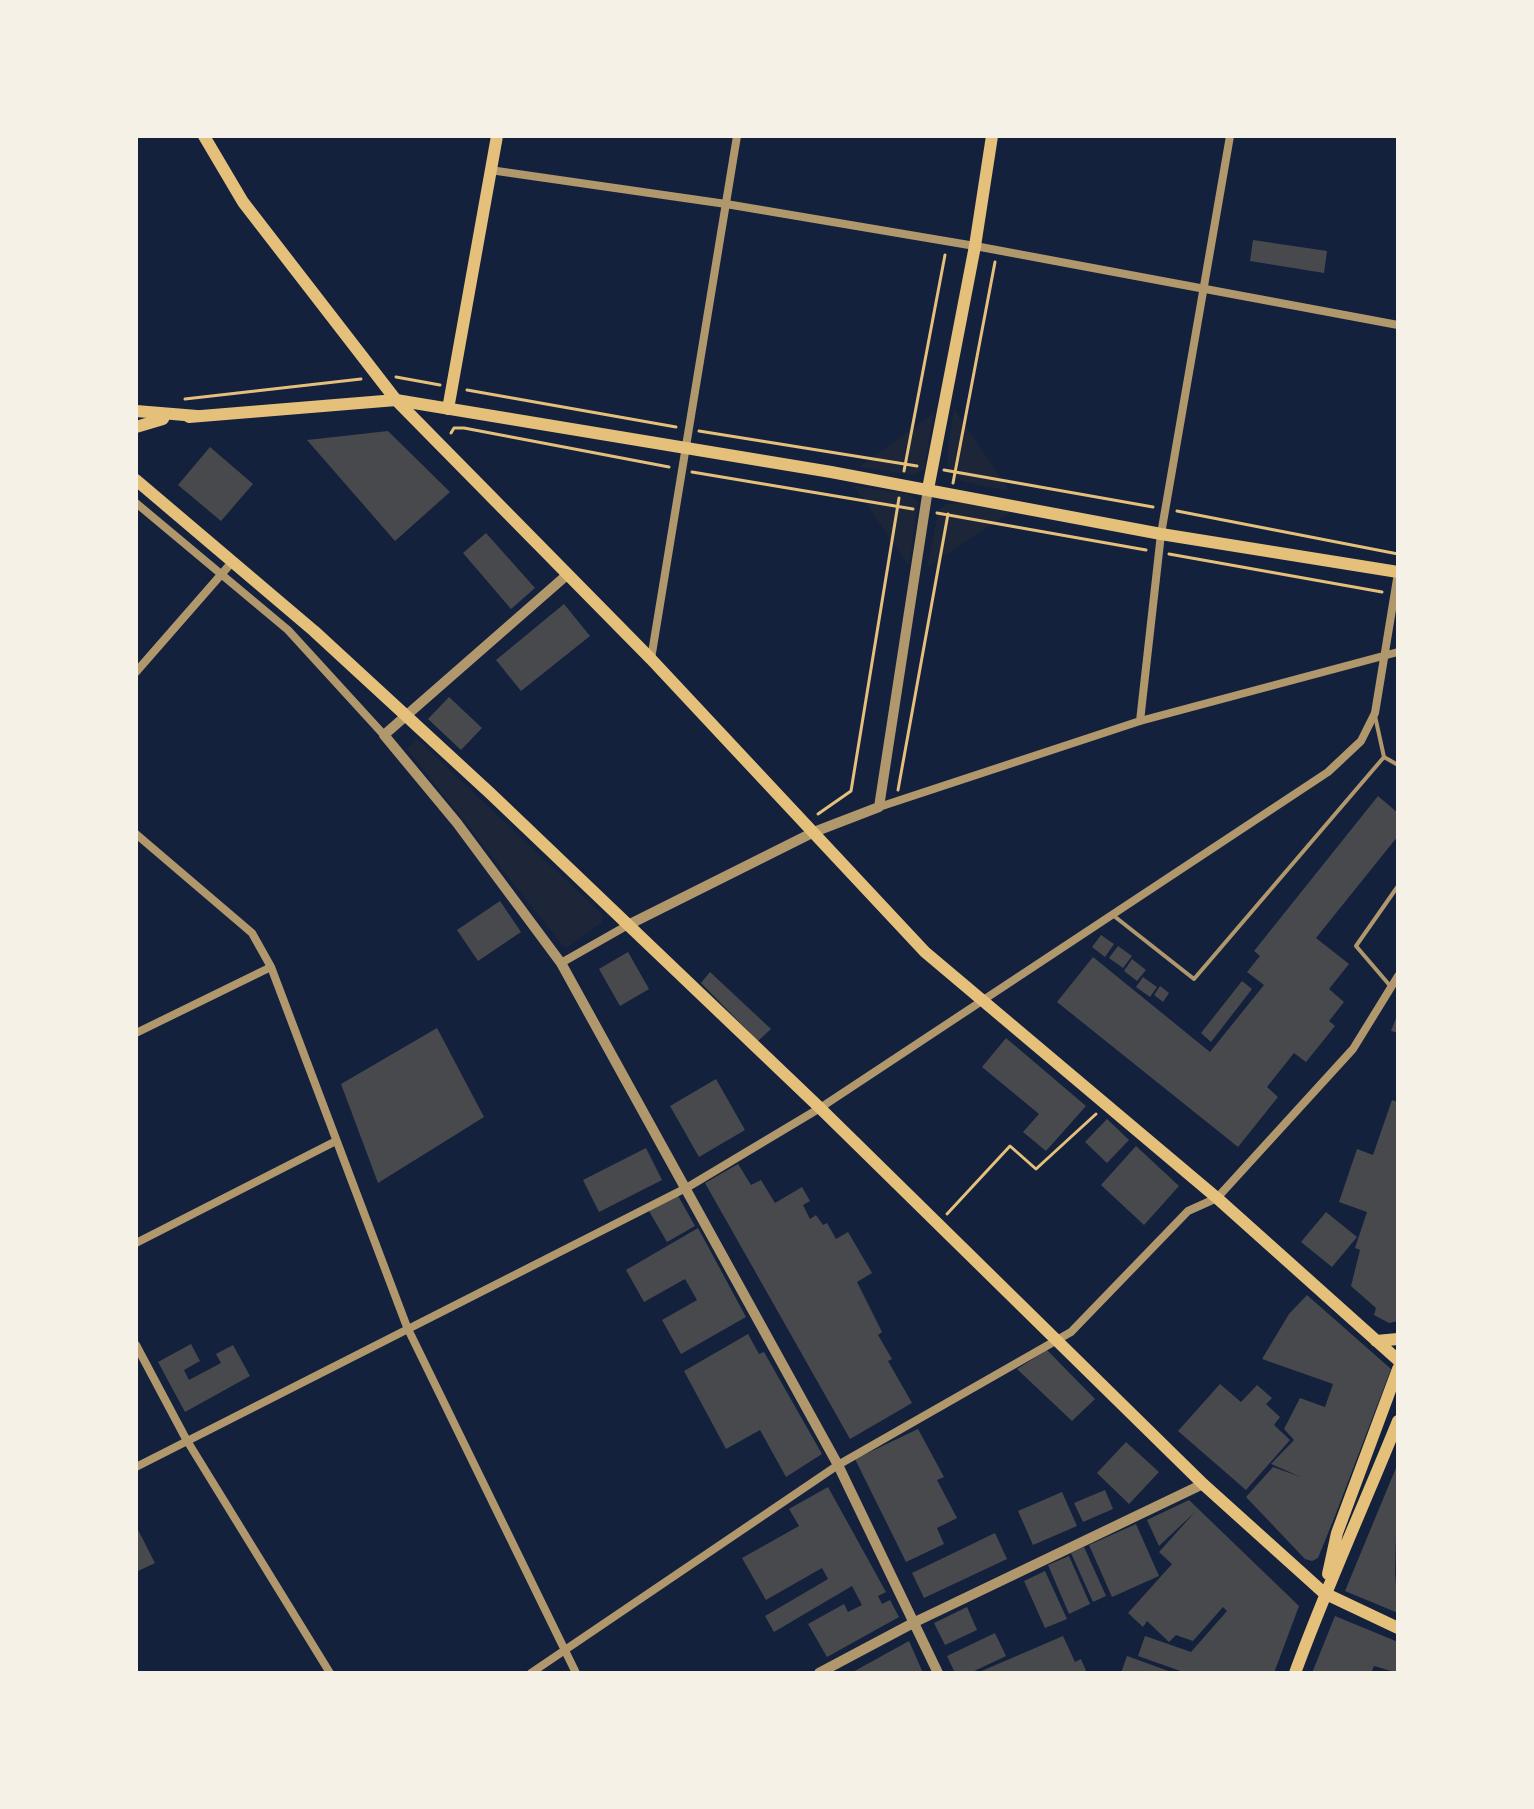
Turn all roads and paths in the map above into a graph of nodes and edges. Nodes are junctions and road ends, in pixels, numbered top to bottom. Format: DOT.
graph roads {
  1 [pos="204,136"];
  2 [pos="497,136"];
  3 [pos="737,136"];
  4 [pos="992,136"];
  5 [pos="1230,136"];
  6 [pos="490,170"];
  7 [pos="726,204"];
  8 [pos="947,241"];
  9 [pos="975,246"];
  10 [pos="997,250"];
  11 [pos="1203,291"];
  12 [pos="1398,325"];
  13 [pos="396,400"];
  14 [pos="448,409"];
  15 [pos="136,411"];
  16 [pos="197,416"];
  17 [pos="163,419"];
  18 [pos="136,421"];
  19 [pos="136,427"];
  20 [pos="688,450"];
  21 [pos="136,480"];
  22 [pos="902,485"];
  23 [pos="928,489"];
  24 [pos="951,494"];
  25 [pos="136,503"];
  26 [pos="1161,534"];
  27 [pos="233,561"];
  28 [pos="222,573"];
  29 [pos="1398,573"];
  30 [pos="568,574"];
  31 [pos="1398,652"];
  32 [pos="1386,654"];
  33 [pos="651,659"];
  34 [pos="136,672"];
  35 [pos="1375,713"];
  36 [pos="404,716"];
  37 [pos="1140,721"];
  38 [pos="384,735"];
  39 [pos="1384,757"];
  40 [pos="1398,765"];
  41 [pos="898,801"];
  42 [pos="879,807"];
  43 [pos="809,828"];
  44 [pos="136,834"];
  45 [pos="1398,886"];
  46 [pos="1114,916"];
  47 [pos="628,925"];
  48 [pos="561,963"];
  49 [pos="271,967"];
  50 [pos="1398,976"];
  51 [pos="1393,989"];
  52 [pos="980,1001"];
  53 [pos="136,1033"];
  54 [pos="1105,1106"];
  55 [pos="820,1108"];
  56 [pos="336,1141"];
  57 [pos="688,1187"];
  58 [pos="1217,1198"];
  59 [pos="939,1223"];
  60 [pos="136,1243"];
  61 [pos="407,1327"];
  62 [pos="1055,1339"];
  63 [pos="1398,1339"];
  64 [pos="1376,1341"];
  65 [pos="136,1345"];
  66 [pos="1398,1360"];
  67 [pos="1398,1369"];
  68 [pos="1398,1421"];
  69 [pos="186,1439"];
  70 [pos="838,1465"];
  71 [pos="136,1467"];
  72 [pos="1203,1484"];
  73 [pos="1324,1593"];
  74 [pos="915,1622"];
  75 [pos="1398,1628"];
  76 [pos="564,1649"];
  77 [pos="330,1673"];
  78 [pos="531,1673"];
  79 [pos="576,1673"];
  80 [pos="819,1673"];
  81 [pos="938,1673"];
  82 [pos="1295,1673"];
  1 -- 13 [label="main road"];
  2 -- 6 [label="main road"];
  3 -- 7 [label="street"];
  4 -- 9 [label="main road"];
  5 -- 11 [label="street"];
  6 -- 7 [label="street"];
  6 -- 14 [label="main road"];
  7 -- 8 [label="street"];
  7 -- 20 [label="street"];
  8 -- 9 [label="street"];
  8 -- 22 [label="path"];
  9 -- 10 [label="street"];
  9 -- 23 [label="main road"];
  10 -- 11 [label="street"];
  10 -- 24 [label="path"];
  11 -- 12 [label="street"];
  11 -- 26 [label="street"];
  13 -- 14 [label="main road"];
  13 -- 16 [label="main road"];
  13 -- 30 [label="main road"];
  14 -- 20 [label="main road"];
  15 -- 16 [label="main road"];
  16 -- 17 [label="main road"];
  17 -- 18 [label="main road"];
  17 -- 19 [label="main road"];
  20 -- 22 [label="main road"];
  20 -- 33 [label="street"];
  21 -- 27 [label="main road"];
  22 -- 23 [label="main road"];
  22 -- 43 [label="path"];
  23 -- 24 [label="main road"];
  23 -- 42 [label="street"];
  24 -- 26 [label="main road"];
  24 -- 41 [label="path"];
  25 -- 28 [label="street"];
  26 -- 29 [label="main road"];
  26 -- 37 [label="street"];
  27 -- 28 [label="street"];
  27 -- 36 [label="main road"];
  28 -- 34 [label="street"];
  28 -- 38 [label="street"];
  29 -- 32 [label="street"];
  30 -- 33 [label="main road"];
  30 -- 36 [label="street"];
  31 -- 32 [label="street"];
  32 -- 35 [label="street"];
  32 -- 37 [label="street"];
  33 -- 43 [label="main road"];
  35 -- 39 [label="lane"];
  35 -- 46 [label="street"];
  36 -- 38 [label="street"];
  36 -- 47 [label="main road"];
  37 -- 41 [label="street"];
  38 -- 48 [label="street"];
  39 -- 40 [label="lane"];
  39 -- 46 [label="lane"];
  41 -- 42 [label="street"];
  42 -- 43 [label="street"];
  43 -- 47 [label="street"];
  43 -- 52 [label="main road"];
  44 -- 49 [label="street"];
  45 -- 51 [label="lane"];
  46 -- 52 [label="street"];
  47 -- 48 [label="street"];
  47 -- 55 [label="main road"];
  48 -- 57 [label="street"];
  49 -- 53 [label="street"];
  49 -- 56 [label="street"];
  50 -- 51 [label="street"];
  51 -- 58 [label="street"];
  52 -- 54 [label="main road"];
  52 -- 55 [label="street"];
  54 -- 58 [label="main road"];
  54 -- 59 [label="path"];
  55 -- 57 [label="street"];
  55 -- 59 [label="main road"];
  56 -- 60 [label="street"];
  56 -- 61 [label="street"];
  57 -- 61 [label="street"];
  57 -- 70 [label="street"];
  58 -- 62 [label="street"];
  58 -- 64 [label="main road"];
  59 -- 62 [label="main road"];
  61 -- 69 [label="street"];
  61 -- 76 [label="street"];
  62 -- 70 [label="street"];
  62 -- 72 [label="main road"];
  63 -- 64 [label="main road"];
  64 -- 66 [label="main road"];
  65 -- 69 [label="street"];
  67 -- 73 [label="main road"];
  68 -- 73 [label="main road"];
  69 -- 71 [label="street"];
  69 -- 77 [label="street"];
  70 -- 74 [label="street"];
  70 -- 76 [label="street"];
  72 -- 73 [label="main road"];
  72 -- 74 [label="street"];
  73 -- 75 [label="main road"];
  73 -- 82 [label="main road"];
  74 -- 80 [label="street"];
  74 -- 81 [label="street"];
  76 -- 78 [label="street"];
  76 -- 79 [label="street"];
}
